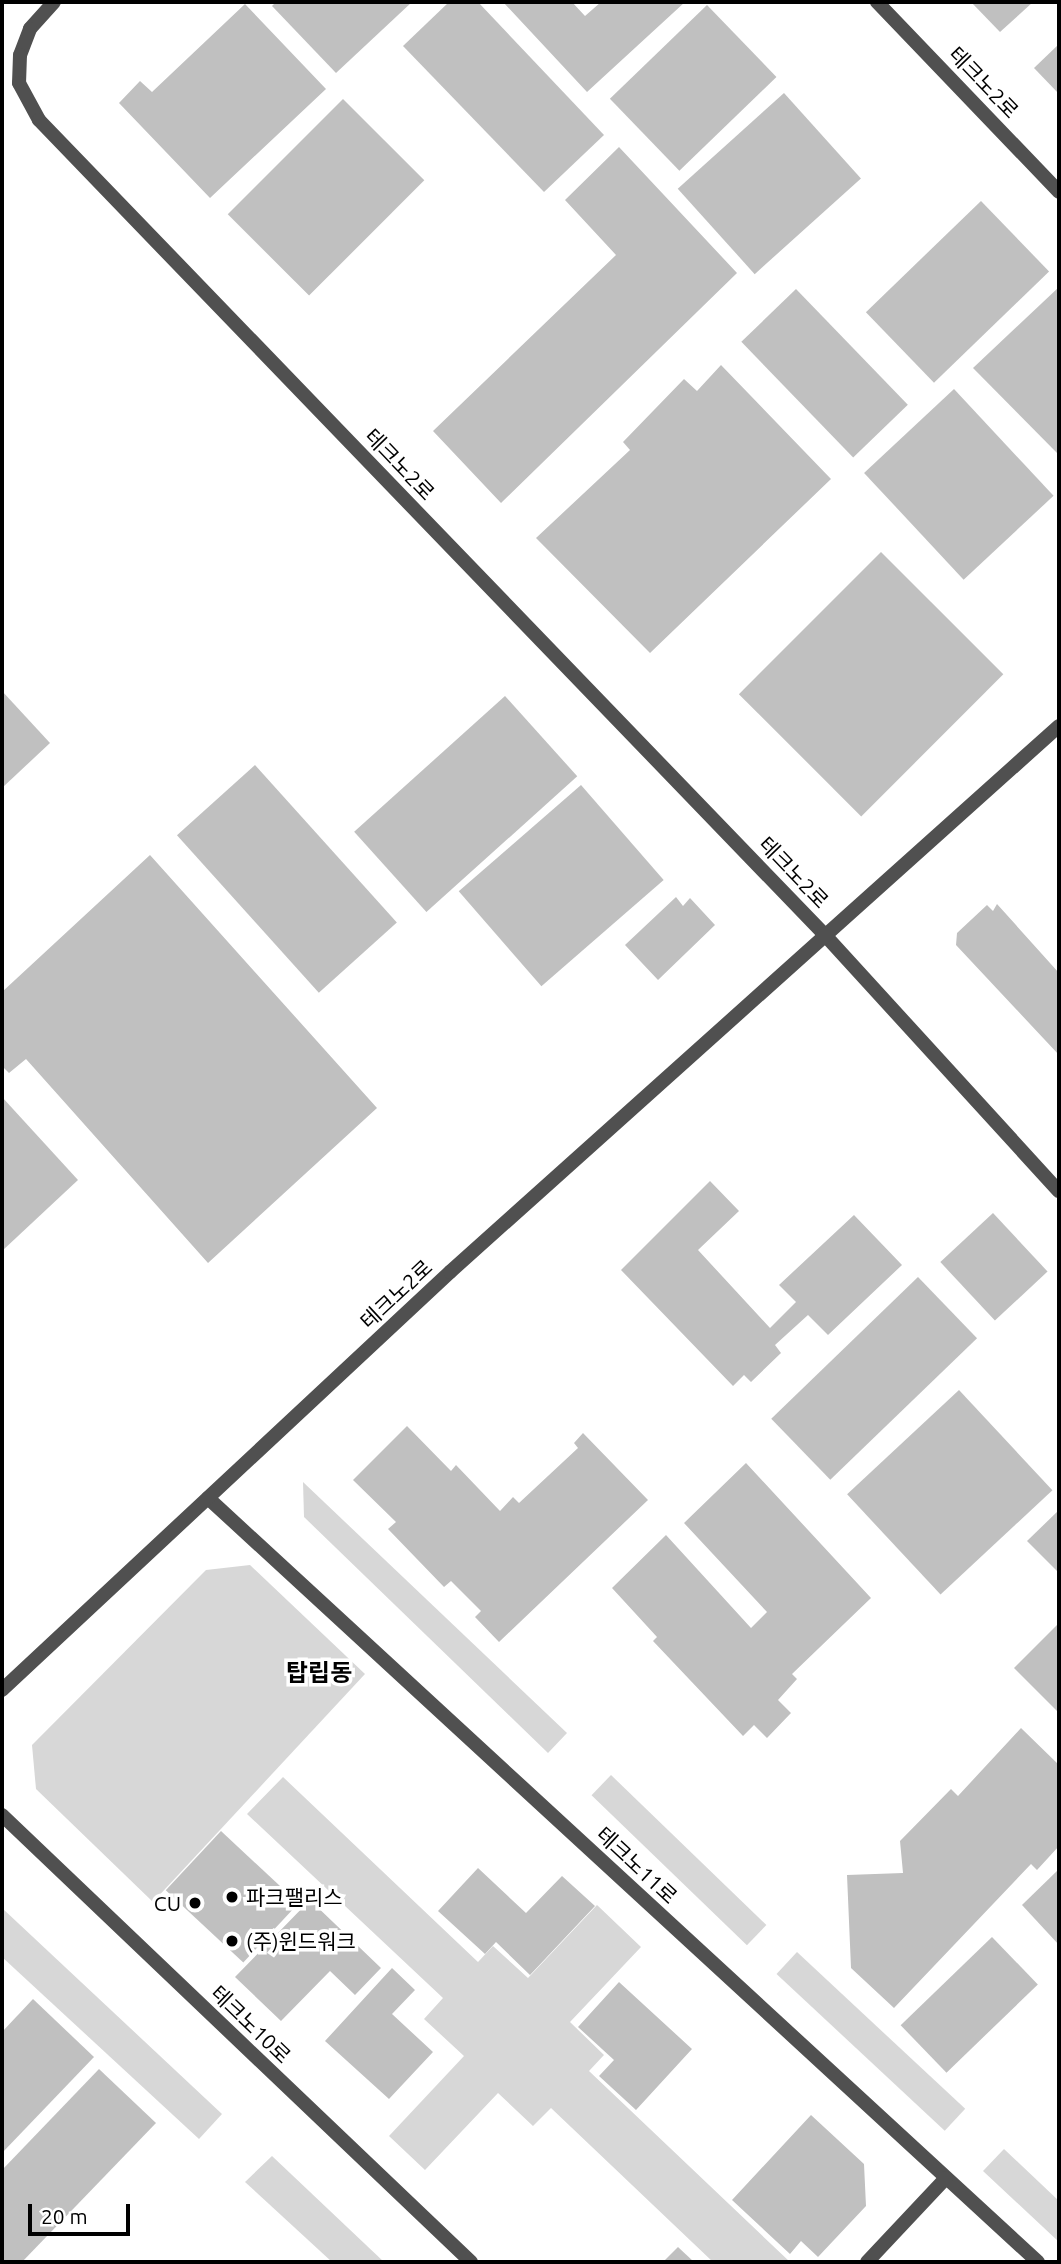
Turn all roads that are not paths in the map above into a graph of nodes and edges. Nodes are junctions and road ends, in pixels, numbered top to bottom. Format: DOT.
graph roads {
  1 [pos="54,2"];
  2 [pos="877,2"];
  3 [pos="1059,192"];
  4 [pos="1059,726"];
  5 [pos="824,934"];
  6 [pos="1059,1191"];
  7 [pos="208,1498"];
  8 [pos="2,1690"];
  9 [pos="2,1815"];
  10 [pos="946,2178"];
  11 [pos="471,2262"];
  12 [pos="867,2262"];
  13 [pos="1038,2262"];
  1 -- 5 [label="street, 테크노2로"];
  2 -- 3 [label="street, 테크노2로"];
  4 -- 5 [label="street, 테크노2로"];
  5 -- 6 [label="street, 테크노2로"];
  5 -- 7 [label="street, 테크노2로"];
  7 -- 8 [label="street, 테크노2로"];
  7 -- 10 [label="street, 테크노11로"];
  9 -- 11 [label="street, 테크노10로"];
  10 -- 12 [label="street"];
  10 -- 13 [label="street, 테크노11로"];
}
